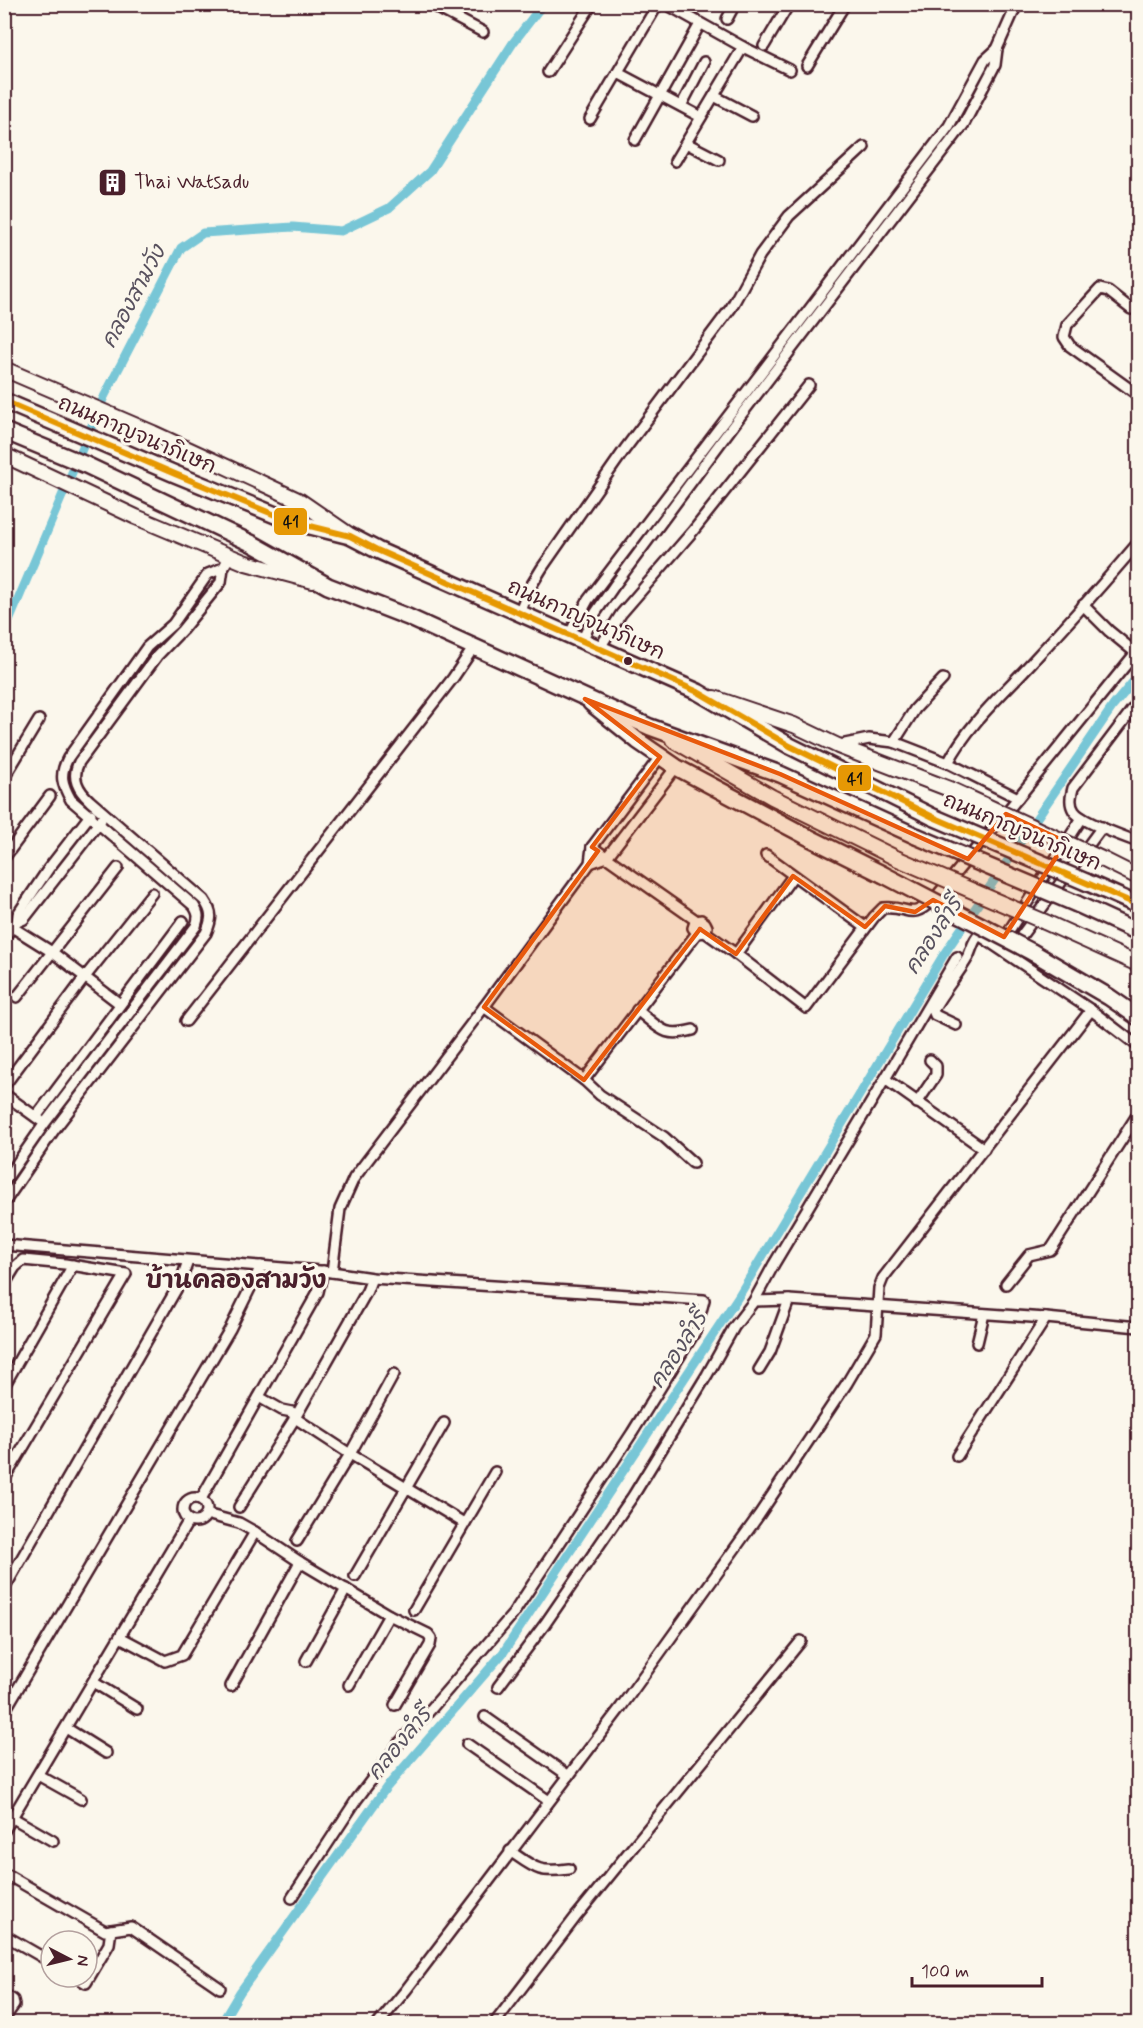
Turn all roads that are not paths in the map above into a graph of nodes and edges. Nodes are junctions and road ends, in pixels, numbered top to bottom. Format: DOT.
graph roads {
  1 [pos="430,4"];
  2 [pos="592,4"];
  3 [pos="658,4"];
  4 [pos="666,4"];
  5 [pos="735,4"];
  6 [pos="789,4"];
  7 [pos="845,4"];
  8 [pos="1017,4"];
  9 [pos="727,18"];
  10 [pos="700,24"];
  11 [pos="483,32"];
  12 [pos="764,46"];
  13 [pos="743,47"];
  14 [pos="997,49"];
  15 [pos="704,62"];
  16 [pos="807,66"];
  17 [pos="790,70"];
  18 [pos="548,72"];
  19 [pos="618,73"];
  20 [pos="660,95"];
  21 [pos="714,96"];
  22 [pos="681,106"];
  23 [pos="752,116"];
  24 [pos="702,117"];
  25 [pos="590,118"];
  26 [pos="635,140"];
  27 [pos="686,143"];
  28 [pos="864,147"];
  29 [pos="719,160"];
  30 [pos="675,162"];
  31 [pos="1131,309"];
  32 [pos="4,369"];
  33 [pos="809,385"];
  34 [pos="1138,394"];
  35 [pos="4,401"];
  36 [pos="4,431"];
  37 [pos="4,455"];
  38 [pos="350,536"];
  39 [pos="1138,543"];
  40 [pos="227,562"];
  41 [pos="328,586"];
  42 [pos="193,597"];
  43 [pos="203,604"];
  44 [pos="1083,605"];
  45 [pos="519,613"];
  46 [pos="575,638"];
  47 [pos="474,647"];
  48 [pos="599,648"];
  49 [pos="1137,652"];
  50 [pos="138,660"];
  51 [pos="148,668"];
  52 [pos="943,679"];
  53 [pos="698,692"];
  54 [pos="585,699"];
  55 [pos="1138,702"];
  56 [pos="1135,715"];
  57 [pos="39,720"];
  58 [pos="650,727"];
  59 [pos="894,742"];
  60 [pos="838,746"];
  61 [pos="660,758"];
  62 [pos="948,763"];
  63 [pos="676,767"];
  64 [pos="4,778"];
  65 [pos="1020,795"];
  66 [pos="50,796"];
  67 [pos="96,807"];
  68 [pos="621,809"];
  69 [pos="106,813"];
  70 [pos="89,816"];
  71 [pos="1082,818"];
  72 [pos="636,819"];
  73 [pos="98,824"];
  74 [pos="1102,827"];
  75 [pos="1138,842"];
  76 [pos="592,847"];
  77 [pos="766,855"];
  78 [pos="607,857"];
  79 [pos="4,858"];
  80 [pos="590,863"];
  81 [pos="118,868"];
  82 [pos="794,876"];
  83 [pos="1138,877"];
  84 [pos="152,893"];
  85 [pos="1138,905"];
  86 [pos="183,921"];
  87 [pos="11,924"];
  88 [pos="866,927"];
  89 [pos="1138,932"];
  90 [pos="701,933"];
  91 [pos="4,937"];
  92 [pos="998,947"];
  93 [pos="52,952"];
  94 [pos="736,954"];
  95 [pos="1009,954"];
  96 [pos="957,957"];
  97 [pos="1138,964"];
  98 [pos="85,977"];
  99 [pos="17,997"];
  100 [pos="1109,997"];
  101 [pos="120,1004"];
  102 [pos="484,1008"];
  103 [pos="132,1010"];
  104 [pos="637,1010"];
  105 [pos="1091,1010"];
  106 [pos="140,1017"];
  107 [pos="1138,1017"];
  108 [pos="186,1021"];
  109 [pos="956,1025"];
  110 [pos="1138,1026"];
  111 [pos="693,1030"];
  112 [pos="1138,1046"];
  113 [pos="930,1060"];
  114 [pos="885,1079"];
  115 [pos="584,1080"];
  116 [pos="4,1086"];
  117 [pos="4,1094"];
  118 [pos="917,1103"];
  119 [pos="1138,1114"];
  120 [pos="36,1117"];
  121 [pos="45,1123"];
  122 [pos="54,1130"];
  123 [pos="984,1149"];
  124 [pos="693,1163"];
  125 [pos="4,1182"];
  126 [pos="6,1199"];
  127 [pos="4,1245"];
  128 [pos="188,1262"];
  129 [pos="73,1265"];
  130 [pos="261,1266"];
  131 [pos="328,1272"];
  132 [pos="372,1278"];
  133 [pos="1005,1284"];
  134 [pos="4,1285"];
  135 [pos="789,1300"];
  136 [pos="753,1301"];
  137 [pos="878,1309"];
  138 [pos="1046,1318"];
  139 [pos="982,1321"];
  140 [pos="1138,1327"];
  141 [pos="977,1343"];
  142 [pos="759,1370"];
  143 [pos="394,1374"];
  144 [pos="4,1386"];
  145 [pos="259,1397"];
  146 [pos="295,1418"];
  147 [pos="444,1423"];
  148 [pos="350,1454"];
  149 [pos="957,1456"];
  150 [pos="495,1472"];
  151 [pos="5,1478"];
  152 [pos="406,1487"];
  153 [pos="201,1499"];
  154 [pos="239,1507"];
  155 [pos="206,1514"];
  156 [pos="189,1520"];
  157 [pos="464,1523"];
  158 [pos="255,1532"];
  159 [pos="297,1541"];
  160 [pos="300,1562"];
  161 [pos="355,1576"];
  162 [pos="4,1589"];
  163 [pos="346,1589"];
  164 [pos="414,1610"];
  165 [pos="389,1615"];
  166 [pos="120,1637"];
  167 [pos="801,1641"];
  168 [pos="306,1661"];
  169 [pos="93,1682"];
  170 [pos="350,1685"];
  171 [pos="231,1686"];
  172 [pos="498,1687"];
  173 [pos="395,1705"];
  174 [pos="137,1709"];
  175 [pos="4,1712"];
  176 [pos="485,1717"];
  177 [pos="66,1728"];
  178 [pos="467,1744"];
  179 [pos="106,1753"];
  180 [pos="38,1774"];
  181 [pos="569,1776"];
  182 [pos="81,1799"];
  183 [pos="549,1801"];
  184 [pos="13,1818"];
  185 [pos="4,1831"];
  186 [pos="53,1841"];
  187 [pos="510,1851"];
  188 [pos="570,1869"];
  189 [pos="4,1873"];
  190 [pos="292,1898"];
  191 [pos="111,1930"];
  192 [pos="4,1935"];
  193 [pos="39,1955"];
  194 [pos="99,1961"];
  195 [pos="220,1988"];
  196 [pos="4,1994"];
  197 [pos="4,2019"];
  198 [pos="378,2024"];
  199 [pos="494,2024"];
  1 -- 11 [label="street"];
  2 -- 18 [label="street"];
  3 -- 19 [label="street"];
  4 -- 10 [label="street"];
  5 -- 9 [label="street"];
  6 -- 12 [label="street"];
  7 -- 16 [label="street"];
  8 -- 14 [label="street"];
  10 -- 13 [label="street"];
  10 -- 20 [label="street"];
  13 -- 17 [label="street"];
  13 -- 21 [label="street"];
  14 -- 46 [label="street"];
  14 -- 46 [label="street"];
  15 -- 22 [label="street"];
  19 -- 20 [label="street"];
  19 -- 25 [label="street"];
  20 -- 22 [label="street"];
  20 -- 26 [label="street"];
  21 -- 23 [label="street"];
  21 -- 24 [label="street"];
  22 -- 24 [label="street"];
  24 -- 27 [label="street"];
  27 -- 29 [label="street"];
  27 -- 30 [label="street"];
  28 -- 45 [label="street"];
  31 -- 34 [label="street"];
  32 -- 38 [label="main road"];
  33 -- 48 [label="street"];
  35 -- 38 [label="main road, ถนนกาญจนาภิเษก"];
  36 -- 41 [label="main road"];
  37 -- 40 [label="main road"];
  38 -- 45 [label="main road, ถนนกาญจนาภิเษก"];
  39 -- 44 [label="street"];
  40 -- 41 [label="main road"];
  40 -- 42 [label="street"];
  40 -- 43 [label="street"];
  41 -- 47 [label="main road"];
  42 -- 43 [label="street"];
  42 -- 50 [label="street"];
  43 -- 51 [label="street"];
  44 -- 49 [label="street"];
  44 -- 62 [label="street"];
  45 -- 46 [label="main road, ถนนกาญจนาภิเษก"];
  46 -- 48 [label="main road, ถนนกาญจนาภิเษก"];
  47 -- 54 [label="main road"];
  47 -- 108 [label="street"];
  48 -- 53 [label="main road, ถนนกาญจนาภิเษก"];
  49 -- 65 [label="street"];
  50 -- 51 [label="street"];
  50 -- 70 [label="street"];
  51 -- 67 [label="street"];
  52 -- 59 [label="street"];
  53 -- 60 [label="main road"];
  53 -- 85 [label="main road, ถนนกาญจนาภิเษก, bridge"];
  54 -- 58 [label="main road"];
  54 -- 61 [label="main road"];
  55 -- 56 [label="street"];
  56 -- 71 [label="street"];
  57 -- 64 [label="street"];
  58 -- 89 [label="main road, bridge"];
  58 -- 97 [label="main road, bridge"];
  59 -- 60 [label="street"];
  59 -- 62 [label="street"];
  60 -- 83 [label="main road, bridge"];
  61 -- 63 [label="main road"];
  61 -- 68 [label="street"];
  62 -- 65 [label="street"];
  63 -- 72 [label="street"];
  63 -- 100 [label="main road, bridge"];
  65 -- 88 [label="street"];
  66 -- 79 [label="street"];
  67 -- 69 [label="street"];
  67 -- 70 [label="street"];
  68 -- 72 [label="street"];
  68 -- 76 [label="street"];
  69 -- 73 [label="street"];
  69 -- 106 [label="street"];
  70 -- 73 [label="street"];
  70 -- 87 [label="street"];
  71 -- 74 [label="street"];
  71 -- 92 [label="street"];
  72 -- 78 [label="street"];
  73 -- 87 [label="street"];
  73 -- 103 [label="street"];
  74 -- 75 [label="street"];
  74 -- 95 [label="street"];
  76 -- 78 [label="street"];
  76 -- 80 [label="street"];
  77 -- 82 [label="street"];
  78 -- 80 [label="street"];
  78 -- 90 [label="street"];
  80 -- 102 [label="street"];
  81 -- 93 [label="street"];
  82 -- 88 [label="street"];
  82 -- 94 [label="street"];
  84 -- 98 [label="street"];
  86 -- 101 [label="street"];
  87 -- 91 [label="street"];
  87 -- 93 [label="street"];
  88 -- 94 [label="street"];
  90 -- 94 [label="street"];
  90 -- 104 [label="street"];
  92 -- 95 [label="street"];
  92 -- 109 [label="street"];
  93 -- 98 [label="street"];
  93 -- 99 [label="street"];
  95 -- 105 [label="street"];
  96 -- 114 [label="street"];
  98 -- 101 [label="street"];
  98 -- 116 [label="street"];
  100 -- 107 [label="main road"];
  100 -- 110 [label="main road"];
  101 -- 120 [label="street"];
  102 -- 115 [label="street"];
  102 -- 131 [label="street"];
  103 -- 106 [label="street"];
  103 -- 121 [label="street"];
  104 -- 111 [label="street"];
  104 -- 115 [label="street"];
  105 -- 112 [label="street"];
  105 -- 123 [label="street"];
  106 -- 122 [label="street"];
  113 -- 118 [label="street"];
  114 -- 118 [label="street"];
  114 -- 136 [label="street"];
  115 -- 124 [label="street"];
  117 -- 120 [label="street"];
  118 -- 123 [label="street"];
  119 -- 133 [label="street"];
  120 -- 121 [label="street"];
  121 -- 122 [label="street"];
  121 -- 125 [label="street"];
  122 -- 126 [label="street"];
  123 -- 137 [label="street"];
  127 -- 128 [label="street"];
  128 -- 130 [label="street"];
  128 -- 162 [label="street"];
  129 -- 134 [label="street"];
  129 -- 144 [label="street"];
  129 -- 151 [label="street"];
  130 -- 131 [label="street"];
  130 -- 175 [label="street"];
  131 -- 132 [label="street"];
  131 -- 145 [label="street"];
  132 -- 146 [label="street"];
  132 -- 190 [label="street"];
  135 -- 136 [label="street"];
  135 -- 137 [label="street"];
  135 -- 142 [label="street"];
  136 -- 172 [label="street"];
  137 -- 139 [label="street"];
  137 -- 181 [label="street"];
  138 -- 139 [label="street"];
  138 -- 140 [label="street"];
  138 -- 149 [label="street"];
  139 -- 141 [label="street"];
  143 -- 148 [label="street"];
  145 -- 146 [label="street"];
  145 -- 153 [label="street"];
  146 -- 148 [label="street"];
  146 -- 154 [label="street"];
  147 -- 152 [label="street"];
  148 -- 152 [label="street"];
  148 -- 159 [label="street"];
  150 -- 157 [label="street"];
  152 -- 157 [label="street"];
  152 -- 161 [label="street"];
  153 -- 155 [label="street"];
  153 -- 156 [label="street"];
  155 -- 156 [label="street"];
  155 -- 158 [label="street"];
  156 -- 166 [label="street"];
  157 -- 164 [label="street"];
  158 -- 160 [label="street"];
  158 -- 166 [label="street"];
  160 -- 163 [label="street"];
  160 -- 171 [label="street"];
  163 -- 165 [label="street"];
  163 -- 168 [label="street"];
  165 -- 170 [label="street"];
  165 -- 173 [label="street"];
  166 -- 169 [label="street"];
  167 -- 199 [label="street"];
  169 -- 174 [label="street"];
  169 -- 177 [label="street"];
  176 -- 181 [label="street"];
  177 -- 179 [label="street"];
  177 -- 180 [label="street"];
  178 -- 183 [label="street"];
  180 -- 182 [label="street"];
  180 -- 184 [label="street"];
  181 -- 183 [label="street"];
  183 -- 187 [label="street"];
  184 -- 185 [label="street"];
  184 -- 186 [label="street"];
  187 -- 188 [label="street"];
  187 -- 198 [label="street"];
  189 -- 191 [label="street"];
  191 -- 194 [label="street"];
  191 -- 195 [label="street"];
  192 -- 193 [label="street"];
  196 -- 197 [label="street"];
}
